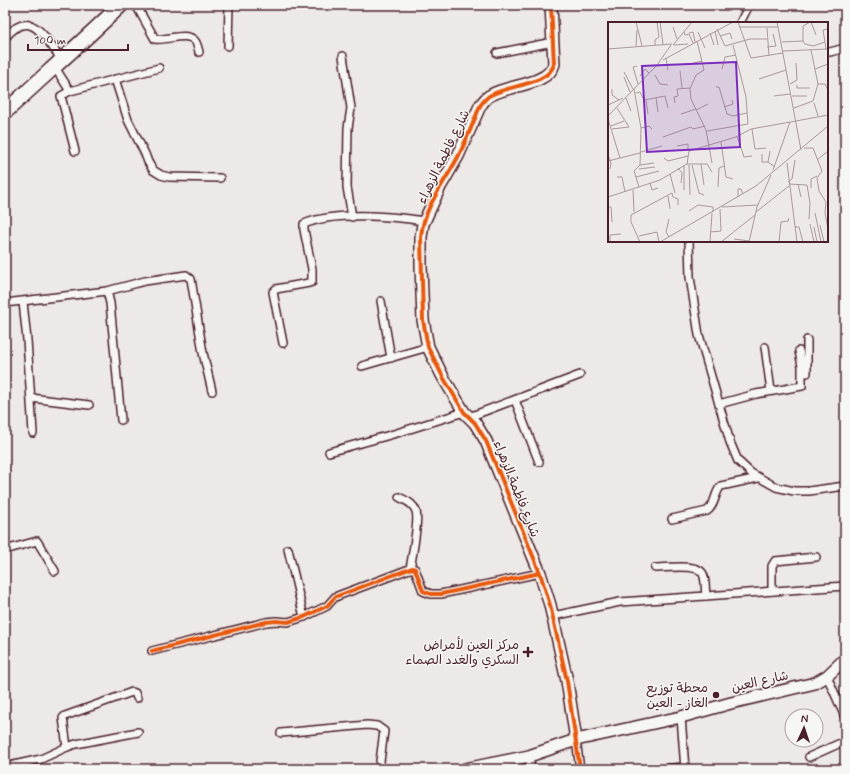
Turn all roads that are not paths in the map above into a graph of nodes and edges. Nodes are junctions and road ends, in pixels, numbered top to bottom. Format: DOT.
graph roads {
  1 [pos="121,5"];
  2 [pos="136,5"];
  3 [pos="229,5"];
  4 [pos="551,5"];
  5 [pos="749,5"];
  6 [pos="740,22"];
  7 [pos="5,38"];
  8 [pos="553,42"];
  9 [pos="228,46"];
  10 [pos="845,48"];
  11 [pos="199,52"];
  12 [pos="830,52"];
  13 [pos="497,53"];
  14 [pos="342,56"];
  15 [pos="58,63"];
  16 [pos="159,68"];
  17 [pos="115,79"];
  18 [pos="70,90"];
  19 [pos="5,112"];
  20 [pos="76,151"];
  21 [pos="220,178"];
  22 [pos="352,217"];
  23 [pos="424,221"];
  24 [pos="689,242"];
  25 [pos="107,291"];
  26 [pos="380,301"];
  27 [pos="23,302"];
  28 [pos="5,303"];
  29 [pos="806,340"];
  30 [pos="283,343"];
  31 [pos="428,347"];
  32 [pos="765,347"];
  33 [pos="800,351"];
  34 [pos="391,358"];
  35 [pos="362,366"];
  36 [pos="580,375"];
  37 [pos="802,386"];
  38 [pos="212,391"];
  39 [pos="771,391"];
  40 [pos="30,398"];
  41 [pos="515,400"];
  42 [pos="719,404"];
  43 [pos="89,405"];
  44 [pos="466,415"];
  45 [pos="122,420"];
  46 [pos="33,433"];
  47 [pos="329,452"];
  48 [pos="539,462"];
  49 [pos="758,478"];
  50 [pos="845,486"];
  51 [pos="399,498"];
  52 [pos="672,519"];
  53 [pos="288,549"];
  54 [pos="5,550"];
  55 [pos="816,557"];
  56 [pos="655,568"];
  57 [pos="410,569"];
  58 [pos="55,571"];
  59 [pos="540,573"];
  60 [pos="845,586"];
  61 [pos="772,591"];
  62 [pos="706,596"];
  63 [pos="553,616"];
  64 [pos="304,617"];
  65 [pos="152,651"];
  66 [pos="845,659"];
  67 [pos="827,676"];
  68 [pos="137,698"];
  69 [pos="681,717"];
  70 [pos="845,717"];
  71 [pos="138,732"];
  72 [pos="281,733"];
  73 [pos="576,740"];
  74 [pos="845,741"];
  75 [pos="67,747"];
  76 [pos="529,756"];
  77 [pos="809,757"];
  78 [pos="5,767"];
  79 [pos="684,768"];
  80 [pos="379,769"];
  81 [pos="465,769"];
  82 [pos="530,769"];
  83 [pos="580,769"];
  84 [pos="662,769"];
  1 -- 15 [label="highway"];
  2 -- 11 [label="street"];
  3 -- 9 [label="street"];
  4 -- 8 [label="street, شارع فاطمة الزهراء"];
  5 -- 6 [label="street"];
  7 -- 15 [label="street"];
  8 -- 13 [label="street"];
  8 -- 23 [label="street, شارع فاطمة الزهراء"];
  10 -- 12 [label="street"];
  14 -- 22 [label="street"];
  15 -- 18 [label="street"];
  15 -- 19 [label="highway"];
  16 -- 17 [label="street"];
  17 -- 18 [label="street"];
  17 -- 21 [label="street"];
  18 -- 20 [label="street"];
  22 -- 23 [label="street"];
  22 -- 30 [label="street"];
  23 -- 31 [label="street, شارع فاطمة الزهراء"];
  24 -- 42 [label="street"];
  25 -- 27 [label="street"];
  25 -- 38 [label="street"];
  25 -- 45 [label="street"];
  26 -- 34 [label="street"];
  27 -- 28 [label="street"];
  27 -- 40 [label="street"];
  29 -- 37 [label="street"];
  31 -- 34 [label="street"];
  31 -- 44 [label="street, شارع فاطمة الزهراء"];
  32 -- 39 [label="street"];
  33 -- 37 [label="street"];
  34 -- 35 [label="street"];
  36 -- 41 [label="street"];
  37 -- 39 [label="street"];
  39 -- 42 [label="street"];
  40 -- 43 [label="street"];
  40 -- 46 [label="street"];
  41 -- 44 [label="street"];
  41 -- 48 [label="street"];
  42 -- 49 [label="street"];
  44 -- 47 [label="street"];
  44 -- 59 [label="street, شارع فاطمة الزهراء"];
  49 -- 50 [label="street"];
  49 -- 52 [label="street"];
  51 -- 57 [label="street"];
  53 -- 64 [label="street"];
  54 -- 58 [label="street"];
  55 -- 61 [label="street"];
  56 -- 62 [label="street"];
  57 -- 59 [label="street"];
  57 -- 64 [label="street"];
  59 -- 63 [label="street, شارع فاطمة الزهراء"];
  60 -- 61 [label="street"];
  61 -- 62 [label="street"];
  62 -- 63 [label="street"];
  63 -- 73 [label="street, شارع فاطمة الزهراء"];
  64 -- 65 [label="street"];
  66 -- 67 [label="street, شارع العين"];
  67 -- 69 [label="street, شارع العين"];
  67 -- 70 [label="street"];
  68 -- 75 [label="street"];
  69 -- 73 [label="street, شارع العين"];
  69 -- 79 [label="street"];
  71 -- 75 [label="street"];
  72 -- 80 [label="street"];
  73 -- 76 [label="street, شارع العين"];
  73 -- 83 [label="street"];
  74 -- 77 [label="street"];
  75 -- 78 [label="street"];
  76 -- 81 [label="street, شارع العين"];
  76 -- 82 [label="street"];
  79 -- 84 [label="street"];
}
